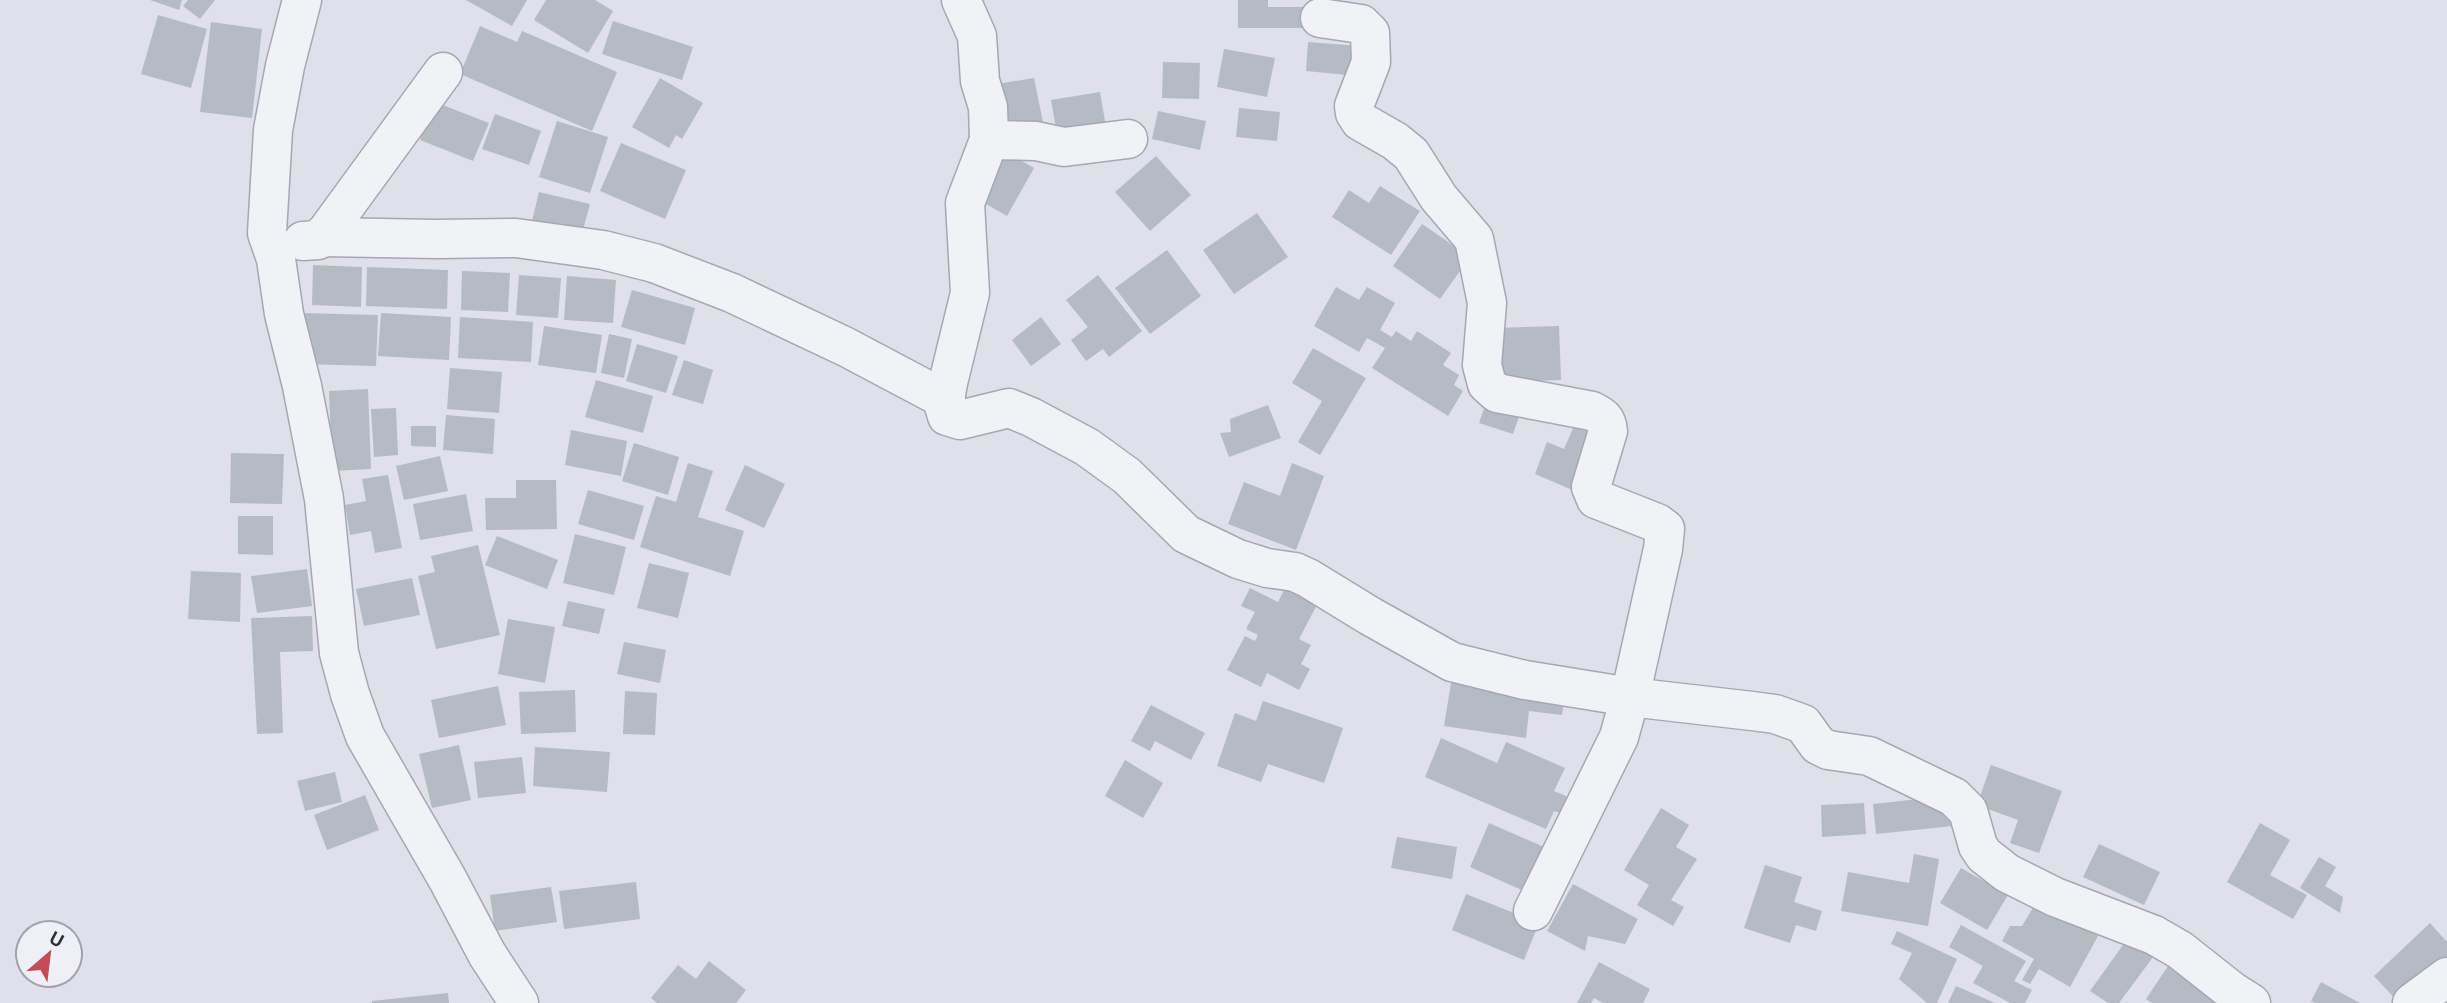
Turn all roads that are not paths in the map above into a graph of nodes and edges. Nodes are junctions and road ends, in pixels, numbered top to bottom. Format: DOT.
graph roads {
  1 [pos="302,0"];
  2 [pos="961,0"];
  3 [pos="1320,18"];
  4 [pos="443,72"];
  5 [pos="1128,139"];
  6 [pos="989,140"];
  7 [pos="267,233"];
  8 [pos="322,237"];
  9 [pos="946,400"];
  10 [pos="1630,697"];
  11 [pos="1533,911"];
  12 [pos="2447,977"];
  13 [pos="519,1003"];
  14 [pos="2251,1003"];
  15 [pos="2412,1003"];
  1 -- 7 [label="street"];
  2 -- 6 [label="street"];
  3 -- 10 [label="street"];
  4 -- 8 [label="street"];
  5 -- 6 [label="street"];
  6 -- 9 [label="street"];
  7 -- 8 [label="street"];
  7 -- 13 [label="street"];
  8 -- 9 [label="street"];
  9 -- 10 [label="street"];
  10 -- 11 [label="street"];
  10 -- 14 [label="street"];
  12 -- 15 [label="street"];
}
